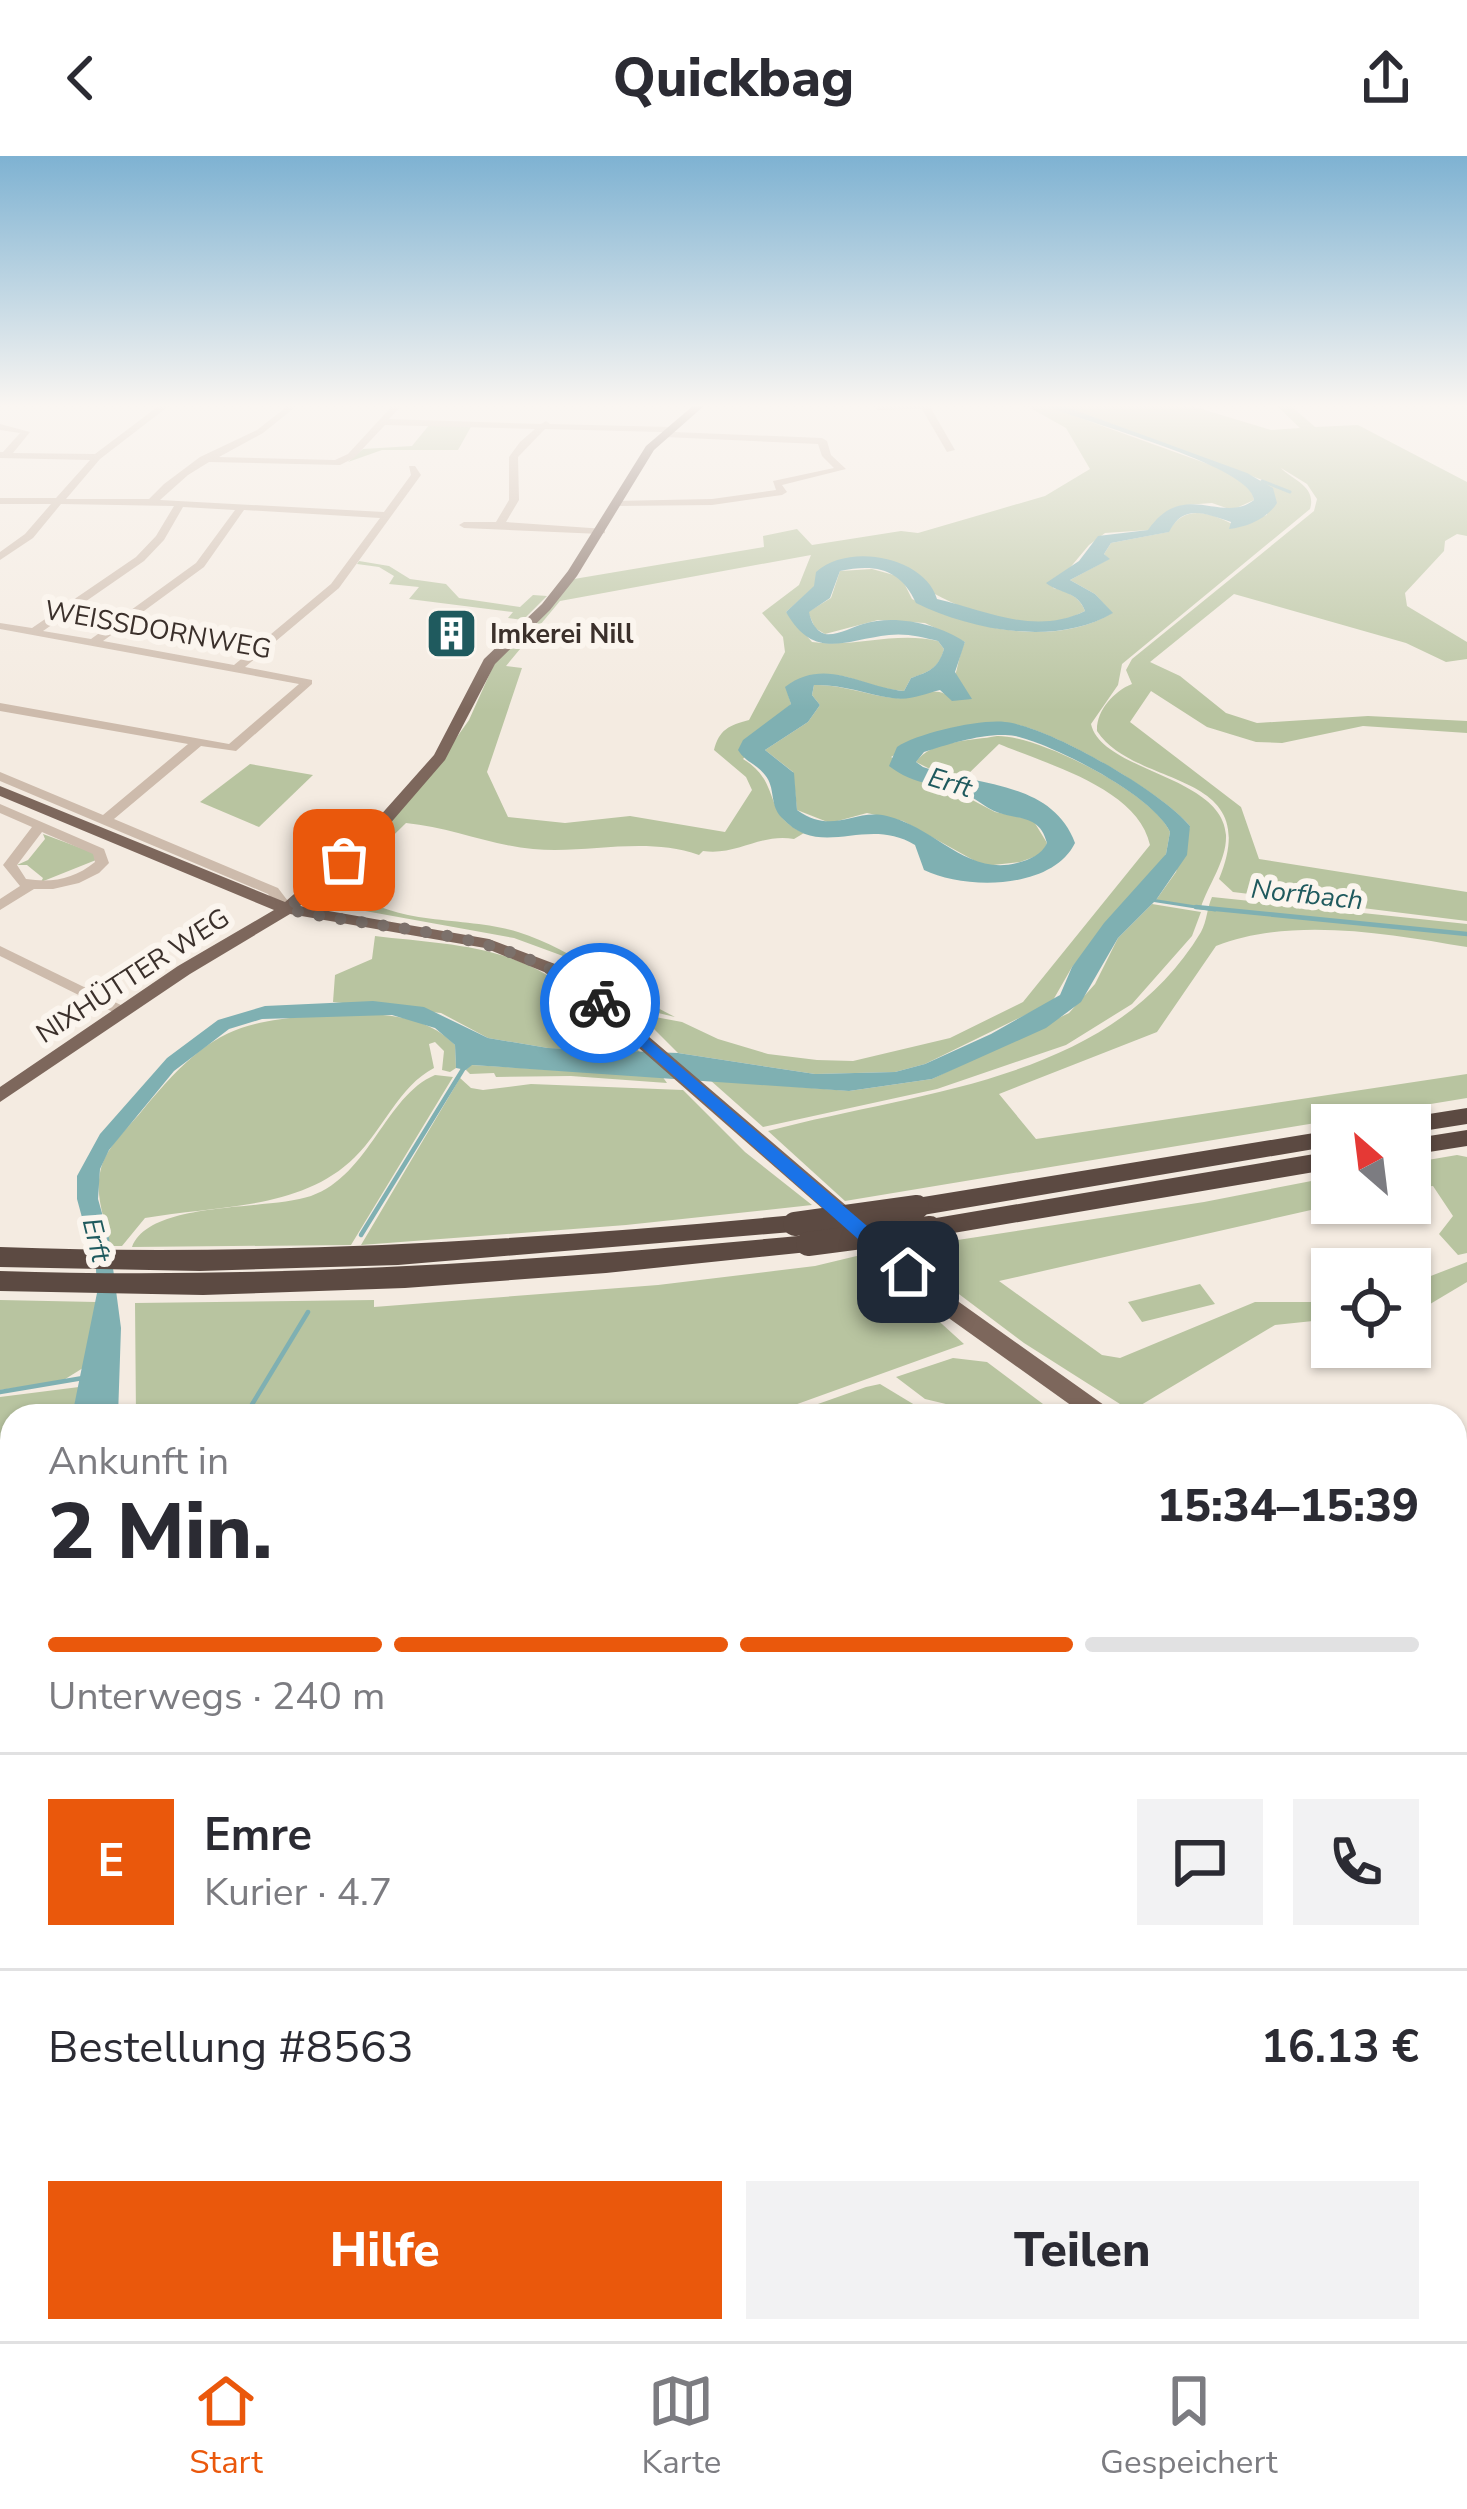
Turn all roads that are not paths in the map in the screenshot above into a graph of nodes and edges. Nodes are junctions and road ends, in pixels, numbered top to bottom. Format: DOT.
graph roads {
  1 [pos="53,507"];
  2 [pos="178,507"];
  3 [pos="216,507"];
  4 [pos="391,507"];
  5 [pos="509,507"];
  6 [pos="615,507"];
  7 [pos="240,509"];
  8 [pos="385,515"];
  9 [pos="464,525"];
  10 [pos="500,525"];
  11 [pos="601,531"];
  12 [pos="0,557"];
  13 [pos="0,626"];
  14 [pos="34,632"];
  15 [pos="93,643"];
  16 [pos="238,668"];
  17 [pos="0,707"];
  18 [pos="198,742"];
  19 [pos="0,776"];
  20 [pos="0,790"];
  21 [pos="0,808"];
  22 [pos="105,820"];
  23 [pos="40,826"];
  24 [pos="30,885"];
  25 [pos="0,906"];
  26 [pos="287,909"];
  27 [pos="0,950"];
  28 [pos="122,1011"];
  29 [pos="0,1096"];
  30 [pos="1467,1116"];
  31 [pos="1431,1122"];
  32 [pos="1467,1138"];
  33 [pos="1311,1142"];
  34 [pos="1431,1144"];
  35 [pos="1311,1163"];
  36 [pos="924,1217"];
  37 [pos="0,1257"];
  38 [pos="81,1273"];
  39 [pos="0,1281"];
  40 [pos="1086,1404"];
  1 -- 12 [label="street"];
  2 -- 14 [label="street"];
  3 -- 7 [label="street"];
  4 -- 8 [label="street"];
  5 -- 10 [label="street"];
  6 -- 11 [label="main road, NIXHÜTTER WEG"];
  7 -- 8 [label="street"];
  7 -- 15 [label="street"];
  8 -- 16 [label="street"];
  9 -- 10 [label="street"];
  10 -- 11 [label="street"];
  11 -- 26 [label="main road, NIXHÜTTER WEG"];
  13 -- 14 [label="street, WEISSDORNWEG"];
  14 -- 15 [label="street, WEISSDORNWEG"];
  15 -- 16 [label="street, WEISSDORNWEG"];
  16 -- 18 [label="street, WEISSDORNWEG"];
  17 -- 18 [label="street"];
  18 -- 22 [label="street"];
  19 -- 22 [label="street"];
  20 -- 26 [label="main road"];
  21 -- 23 [label="street"];
  22 -- 26 [label="street"];
  23 -- 24 [label="street"];
  23 -- 24 [label="street"];
  24 -- 25 [label="street"];
  26 -- 28 [label="main road, NIXHÜTTER WEG"];
  26 -- 40 [label="main road"];
  27 -- 28 [label="street"];
  28 -- 29 [label="main road, NIXHÜTTER WEG"];
  30 -- 31 [label="highway"];
  32 -- 34 [label="highway"];
  33 -- 36 [label="highway"];
  35 -- 36 [label="highway"];
  36 -- 38 [label="highway, bridge"];
  37 -- 38 [label="highway"];
  38 -- 39 [label="highway"];
}
